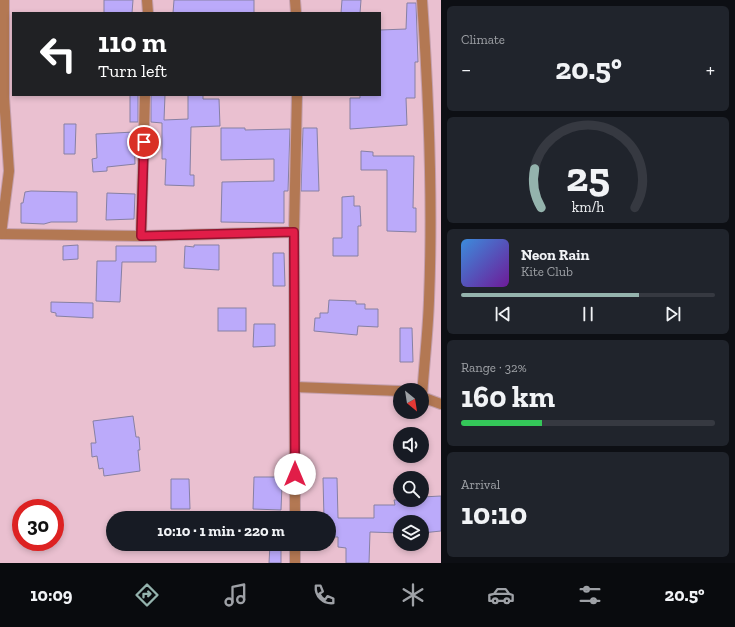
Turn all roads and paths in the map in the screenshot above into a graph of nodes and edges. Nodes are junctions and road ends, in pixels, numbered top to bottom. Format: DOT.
graph roads {
  1 [pos="4,0"];
  2 [pos="147,0"];
  3 [pos="295,0"];
  4 [pos="422,0"];
  5 [pos="148,12"];
  6 [pos="296,12"];
  7 [pos="145,96"];
  8 [pos="297,96"];
  9 [pos="294,232"];
  10 [pos="1,234"];
  11 [pos="141,236"];
  12 [pos="423,383"];
  13 [pos="295,387"];
  14 [pos="393,391"];
  15 [pos="429,400"];
  16 [pos="441,404"];
  17 [pos="295,511"];
  18 [pos="295,551"];
  19 [pos="295,563"];
  1 -- 10 [label="street"];
  2 -- 5 [label="street"];
  3 -- 6 [label="street"];
  4 -- 12 [label="street"];
  7 -- 11 [label="street"];
  8 -- 9 [label="street"];
  9 -- 11 [label="street"];
  9 -- 13 [label="street"];
  10 -- 11 [label="street"];
  13 -- 14 [label="street"];
  13 -- 17 [label="street"];
  15 -- 16 [label="street"];
  18 -- 19 [label="street"];
}
